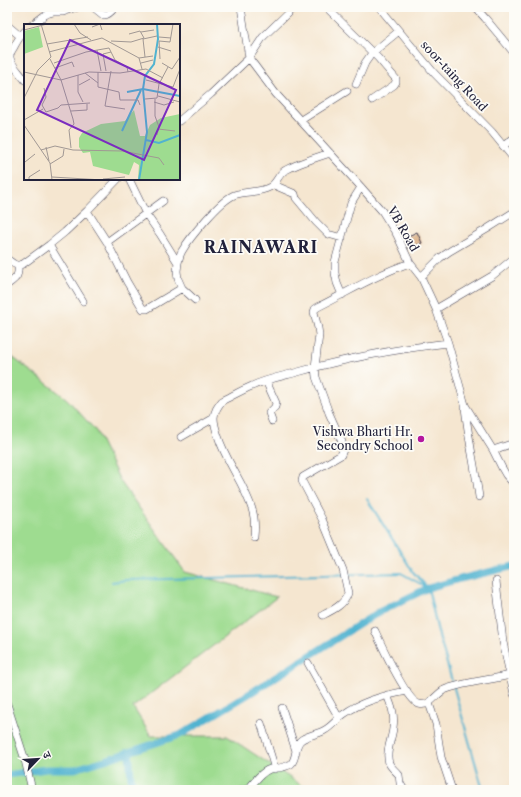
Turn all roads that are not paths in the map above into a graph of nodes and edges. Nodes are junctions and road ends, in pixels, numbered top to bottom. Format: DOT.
graph roads {
  1 [pos="78,7"];
  2 [pos="93,7"];
  3 [pos="115,7"];
  4 [pos="241,7"];
  5 [pos="294,7"];
  6 [pos="326,7"];
  7 [pos="379,7"];
  8 [pos="475,7"];
  9 [pos="33,24"];
  10 [pos="7,25"];
  11 [pos="399,31"];
  12 [pos="23,34"];
  13 [pos="372,52"];
  14 [pos="514,53"];
  15 [pos="249,58"];
  16 [pos="24,79"];
  17 [pos="356,84"];
  18 [pos="347,91"];
  19 [pos="372,100"];
  20 [pos="180,120"];
  21 [pos="301,120"];
  22 [pos="514,138"];
  23 [pos="503,146"];
  24 [pos="330,153"];
  25 [pos="514,159"];
  26 [pos="117,180"];
  27 [pos="129,180"];
  28 [pos="274,185"];
  29 [pos="361,187"];
  30 [pos="163,201"];
  31 [pos="87,211"];
  32 [pos="514,212"];
  33 [pos="146,214"];
  34 [pos="342,238"];
  35 [pos="107,242"];
  36 [pos="49,245"];
  37 [pos="7,258"];
  38 [pos="514,258"];
  39 [pos="178,263"];
  40 [pos="410,263"];
  41 [pos="18,266"];
  42 [pos="421,277"];
  43 [pos="7,285"];
  44 [pos="182,288"];
  45 [pos="342,295"];
  46 [pos="195,300"];
  47 [pos="83,301"];
  48 [pos="436,309"];
  49 [pos="448,343"];
  50 [pos="315,367"];
  51 [pos="266,381"];
  52 [pos="465,405"];
  53 [pos="214,418"];
  54 [pos="272,421"];
  55 [pos="181,437"];
  56 [pos="514,443"];
  57 [pos="493,450"];
  58 [pos="514,484"];
  59 [pos="479,496"];
  60 [pos="254,537"];
  61 [pos="496,580"];
  62 [pos="323,614"];
  63 [pos="375,631"];
  64 [pos="308,663"];
  65 [pos="512,676"];
  66 [pos="407,691"];
  67 [pos="514,694"];
  68 [pos="387,695"];
  69 [pos="429,703"];
  70 [pos="7,704"];
  71 [pos="282,708"];
  72 [pos="339,718"];
  73 [pos="261,723"];
  74 [pos="296,752"];
  75 [pos="275,769"];
  76 [pos="32,790"];
  77 [pos="248,790"];
  78 [pos="404,790"];
  79 [pos="452,790"];
  1 -- 9 [label="street"];
  2 -- 3 [label="street"];
  4 -- 15 [label="street, VB Road"];
  5 -- 15 [label="street"];
  6 -- 13 [label="street"];
  7 -- 11 [label="street, soor-taing Road"];
  8 -- 14 [label="street"];
  10 -- 12 [label="street"];
  11 -- 13 [label="street"];
  11 -- 23 [label="street, soor-taing Road"];
  12 -- 16 [label="street"];
  13 -- 17 [label="street"];
  13 -- 19 [label="street"];
  15 -- 20 [label="street"];
  15 -- 21 [label="street, VB Road"];
  18 -- 21 [label="street"];
  21 -- 24 [label="street, VB Road"];
  22 -- 23 [label="street"];
  23 -- 25 [label="street, soor-taing Road"];
  24 -- 28 [label="street"];
  24 -- 29 [label="street, VB Road"];
  26 -- 31 [label="street"];
  27 -- 33 [label="street"];
  28 -- 34 [label="street"];
  28 -- 39 [label="street"];
  29 -- 34 [label="street"];
  29 -- 40 [label="street, VB Road"];
  30 -- 33 [label="street"];
  31 -- 35 [label="street"];
  31 -- 36 [label="street"];
  32 -- 42 [label="street"];
  33 -- 35 [label="street"];
  33 -- 39 [label="street"];
  34 -- 45 [label="street"];
  35 -- 44 [label="street"];
  36 -- 41 [label="street"];
  36 -- 47 [label="street"];
  37 -- 41 [label="street"];
  38 -- 48 [label="street"];
  39 -- 44 [label="street"];
  40 -- 42 [label="street, VB Road"];
  40 -- 45 [label="street"];
  41 -- 43 [label="street"];
  42 -- 48 [label="street, VB Road"];
  44 -- 46 [label="street"];
  45 -- 50 [label="street"];
  48 -- 49 [label="street, VB Road"];
  49 -- 50 [label="street"];
  49 -- 52 [label="street, VB Road"];
  50 -- 51 [label="street"];
  50 -- 62 [label="street"];
  51 -- 53 [label="street"];
  51 -- 54 [label="street"];
  52 -- 57 [label="street, VB Road"];
  52 -- 59 [label="street"];
  53 -- 55 [label="street"];
  53 -- 60 [label="street"];
  56 -- 57 [label="street"];
  57 -- 58 [label="street, VB Road"];
  61 -- 65 [label="street"];
  63 -- 66 [label="street"];
  64 -- 72 [label="street"];
  65 -- 67 [label="street"];
  65 -- 69 [label="street"];
  66 -- 68 [label="street"];
  66 -- 69 [label="street"];
  68 -- 72 [label="street"];
  68 -- 78 [label="street"];
  69 -- 79 [label="street"];
  70 -- 76 [label="street"];
  71 -- 74 [label="street"];
  72 -- 74 [label="street"];
  73 -- 75 [label="street"];
  74 -- 75 [label="street"];
  75 -- 77 [label="street"];
}
